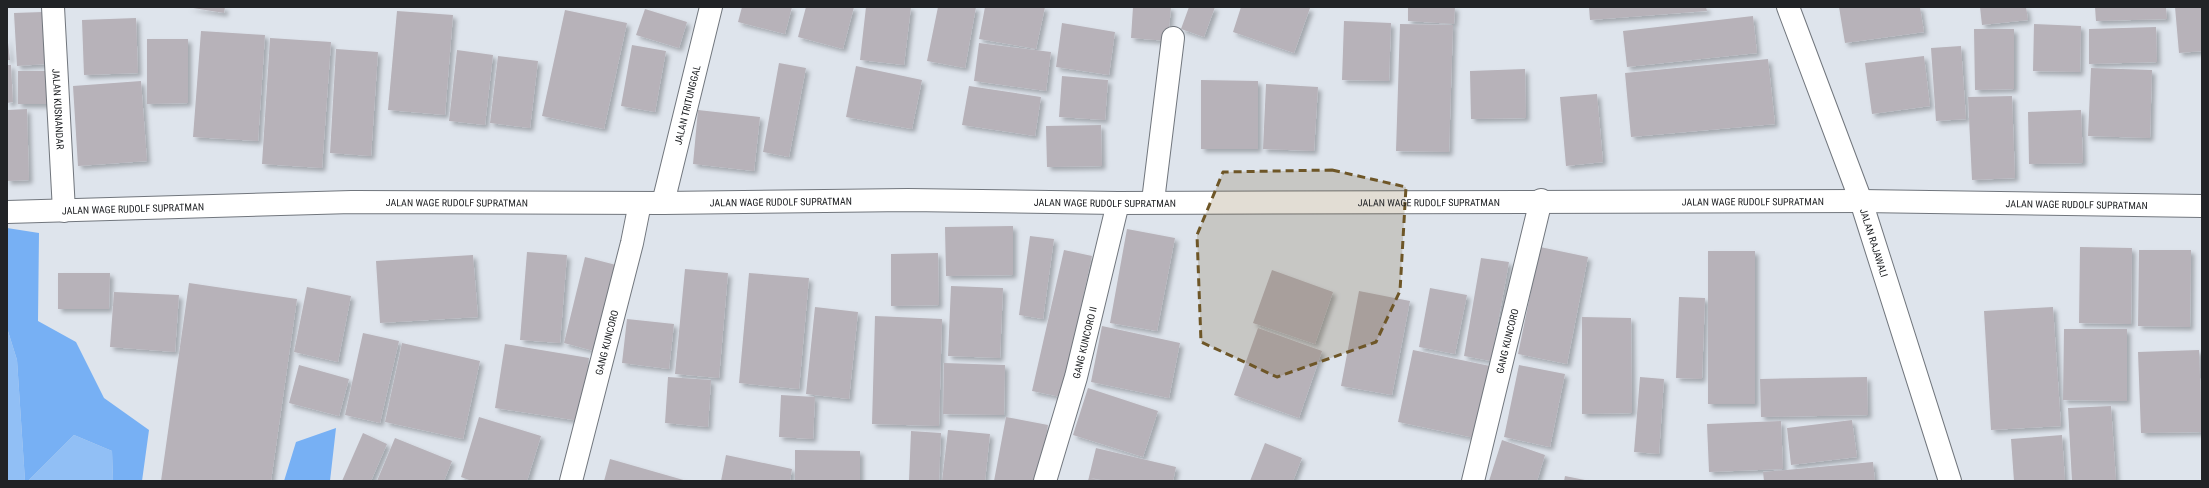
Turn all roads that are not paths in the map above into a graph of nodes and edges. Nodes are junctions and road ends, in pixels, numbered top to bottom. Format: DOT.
graph roads {
  1 [pos="53,7"];
  2 [pos="711,7"];
  3 [pos="1788,7"];
  4 [pos="1173,38"];
  5 [pos="1541,200"];
  6 [pos="1153,201"];
  7 [pos="1861,201"];
  8 [pos="640,203"];
  9 [pos="663,203"];
  10 [pos="1118,203"];
  11 [pos="2202,206"];
  12 [pos="7,212"];
  13 [pos="64,212"];
  14 [pos="571,481"];
  15 [pos="1046,481"];
  16 [pos="1473,481"];
  17 [pos="1950,481"];
  1 -- 13 [label="main road, JALAN KUSNANDAR"];
  2 -- 9 [label="main road, JALAN TRITUNGGAL"];
  3 -- 7 [label="main road, JALAN RAJAWALI"];
  4 -- 6 [label="main road"];
  5 -- 6 [label="main road, JALAN WAGE RUDOLF SUPRATMAN"];
  5 -- 7 [label="main road, JALAN WAGE RUDOLF SUPRATMAN"];
  5 -- 16 [label="main road, GANG KUNCORO"];
  6 -- 10 [label="main road, JALAN WAGE RUDOLF SUPRATMAN"];
  7 -- 11 [label="main road, JALAN WAGE RUDOLF SUPRATMAN"];
  7 -- 17 [label="main road, JALAN RAJAWALI"];
  8 -- 9 [label="main road, JALAN WAGE RUDOLF SUPRATMAN"];
  8 -- 13 [label="main road, JALAN WAGE RUDOLF SUPRATMAN"];
  8 -- 14 [label="main road, GANG KUNCORO"];
  9 -- 10 [label="main road, JALAN WAGE RUDOLF SUPRATMAN"];
  10 -- 15 [label="main road, GANG KUNCORO II"];
  12 -- 13 [label="main road, JALAN WAGE RUDOLF SUPRATMAN"];
}
